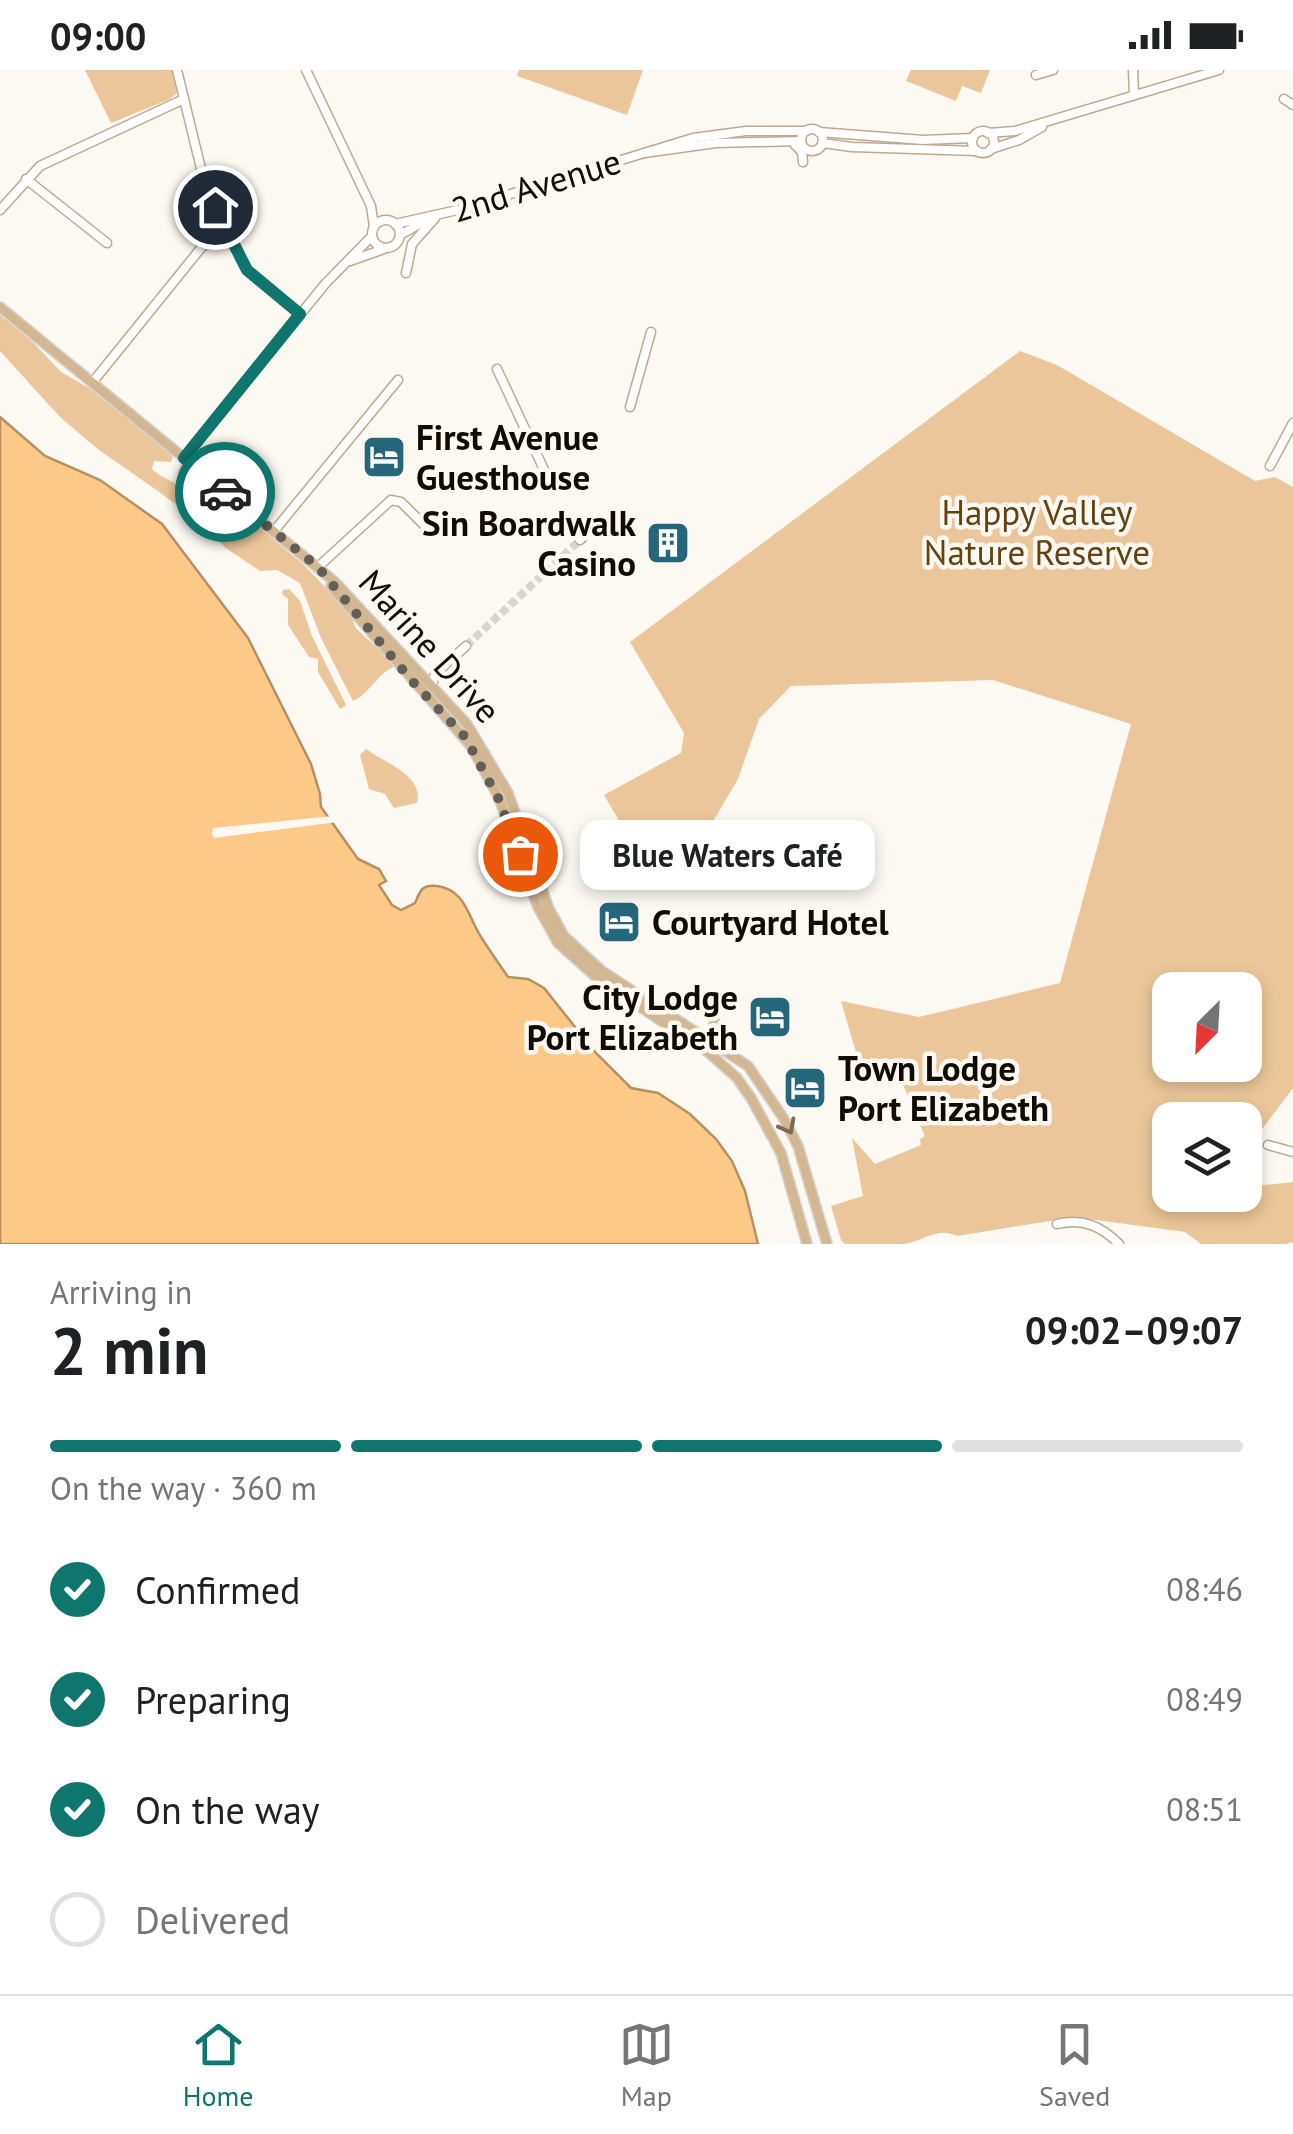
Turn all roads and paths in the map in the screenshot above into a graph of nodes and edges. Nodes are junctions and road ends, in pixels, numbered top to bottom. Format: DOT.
graph roads {
  1 [pos="176,70"];
  2 [pos="306,70"];
  3 [pos="1053,70"];
  4 [pos="1134,70"];
  5 [pos="1219,70"];
  6 [pos="1036,75"];
  7 [pos="1134,94"];
  8 [pos="184,99"];
  9 [pos="1054,120"];
  10 [pos="806,131"];
  11 [pos="818,132"];
  12 [pos="988,133"];
  13 [pos="973,138"];
  14 [pos="706,140"];
  15 [pos="768,140"];
  16 [pos="801,142"];
  17 [pos="822,142"];
  18 [pos="991,150"];
  19 [pos="977,151"];
  20 [pos="803,162"];
  21 [pos="26,179"];
  22 [pos="371,206"];
  23 [pos="0,210"];
  24 [pos="435,216"];
  25 [pos="391,222"];
  26 [pos="225,227"];
  27 [pos="373,231"];
  28 [pos="400,235"];
  29 [pos="107,243"];
  30 [pos="387,248"];
  31 [pos="342,266"];
  32 [pos="406,274"];
  33 [pos="0,307"];
  34 [pos="300,314"];
  35 [pos="651,332"];
  36 [pos="497,369"];
  37 [pos="398,380"];
  38 [pos="92,383"];
  39 [pos="630,407"];
  40 [pos="1293,423"];
  41 [pos="184,458"];
  42 [pos="1270,466"];
  43 [pos="547,476"];
  44 [pos="592,528"];
  45 [pos="429,530"];
  46 [pos="274,531"];
  47 [pos="580,540"];
  48 [pos="321,571"];
  49 [pos="466,646"];
  50 [pos="432,684"];
  51 [pos="715,1011"];
  52 [pos="696,1037"];
  53 [pos="724,1048"];
  54 [pos="1268,1144"];
  55 [pos="1293,1152"];
  56 [pos="1057,1224"];
  57 [pos="808,1244"];
  58 [pos="828,1244"];
  59 [pos="1119,1244"];
  1 -- 8 [label="street"];
  2 -- 22 [label="street"];
  3 -- 6 [label="street"];
  4 -- 7 [label="street"];
  5 -- 7 [label="street, 2nd Avenue"];
  7 -- 9 [label="street, 2nd Avenue"];
  8 -- 21 [label="street"];
  8 -- 26 [label="street"];
  9 -- 12 [label="street, 2nd Avenue"];
  9 -- 18 [label="street, 2nd Avenue"];
  10 -- 11 [label="street, 2nd Avenue"];
  10 -- 14 [label="street, 2nd Avenue"];
  10 -- 16 [label="street"];
  11 -- 13 [label="street, 2nd Avenue"];
  11 -- 17 [label="street"];
  12 -- 13 [label="street, 2nd Avenue"];
  12 -- 18 [label="street"];
  13 -- 19 [label="street"];
  14 -- 15 [label="street, 2nd Avenue"];
  14 -- 24 [label="street, 2nd Avenue"];
  15 -- 16 [label="street, 2nd Avenue"];
  15 -- 20 [label="street"];
  16 -- 17 [label="street, 2nd Avenue"];
  17 -- 19 [label="street, 2nd Avenue"];
  18 -- 19 [label="street, 2nd Avenue"];
  21 -- 23 [label="street"];
  21 -- 29 [label="street"];
  22 -- 25 [label="street"];
  22 -- 27 [label="street"];
  24 -- 25 [label="street, 2nd Avenue"];
  24 -- 28 [label="street, 2nd Avenue"];
  24 -- 32 [label="street"];
  25 -- 27 [label="street"];
  25 -- 28 [label="street"];
  26 -- 34 [label="street"];
  26 -- 38 [label="street"];
  27 -- 30 [label="street"];
  27 -- 31 [label="street"];
  28 -- 30 [label="street"];
  30 -- 31 [label="street"];
  31 -- 34 [label="street"];
  33 -- 38 [label="main road, Marine Drive"];
  34 -- 41 [label="street"];
  35 -- 39 [label="street"];
  36 -- 43 [label="street"];
  37 -- 46 [label="street"];
  38 -- 41 [label="main road, Marine Drive"];
  40 -- 42 [label="street"];
  41 -- 46 [label="main road, Marine Drive"];
  44 -- 47 [label="street"];
  45 -- 48 [label="street"];
  46 -- 48 [label="main road, Marine Drive"];
  48 -- 50 [label="main road, Marine Drive"];
  48 -- 52 [label="main road, Marine Drive"];
  49 -- 50 [label="street"];
  50 -- 52 [label="main road, Marine Drive"];
  51 -- 53 [label="main road"];
  52 -- 53 [label="main road"];
  52 -- 57 [label="main road"];
  53 -- 58 [label="main road, one-way"];
  54 -- 55 [label="street"];
  56 -- 59 [label="street"];
}
